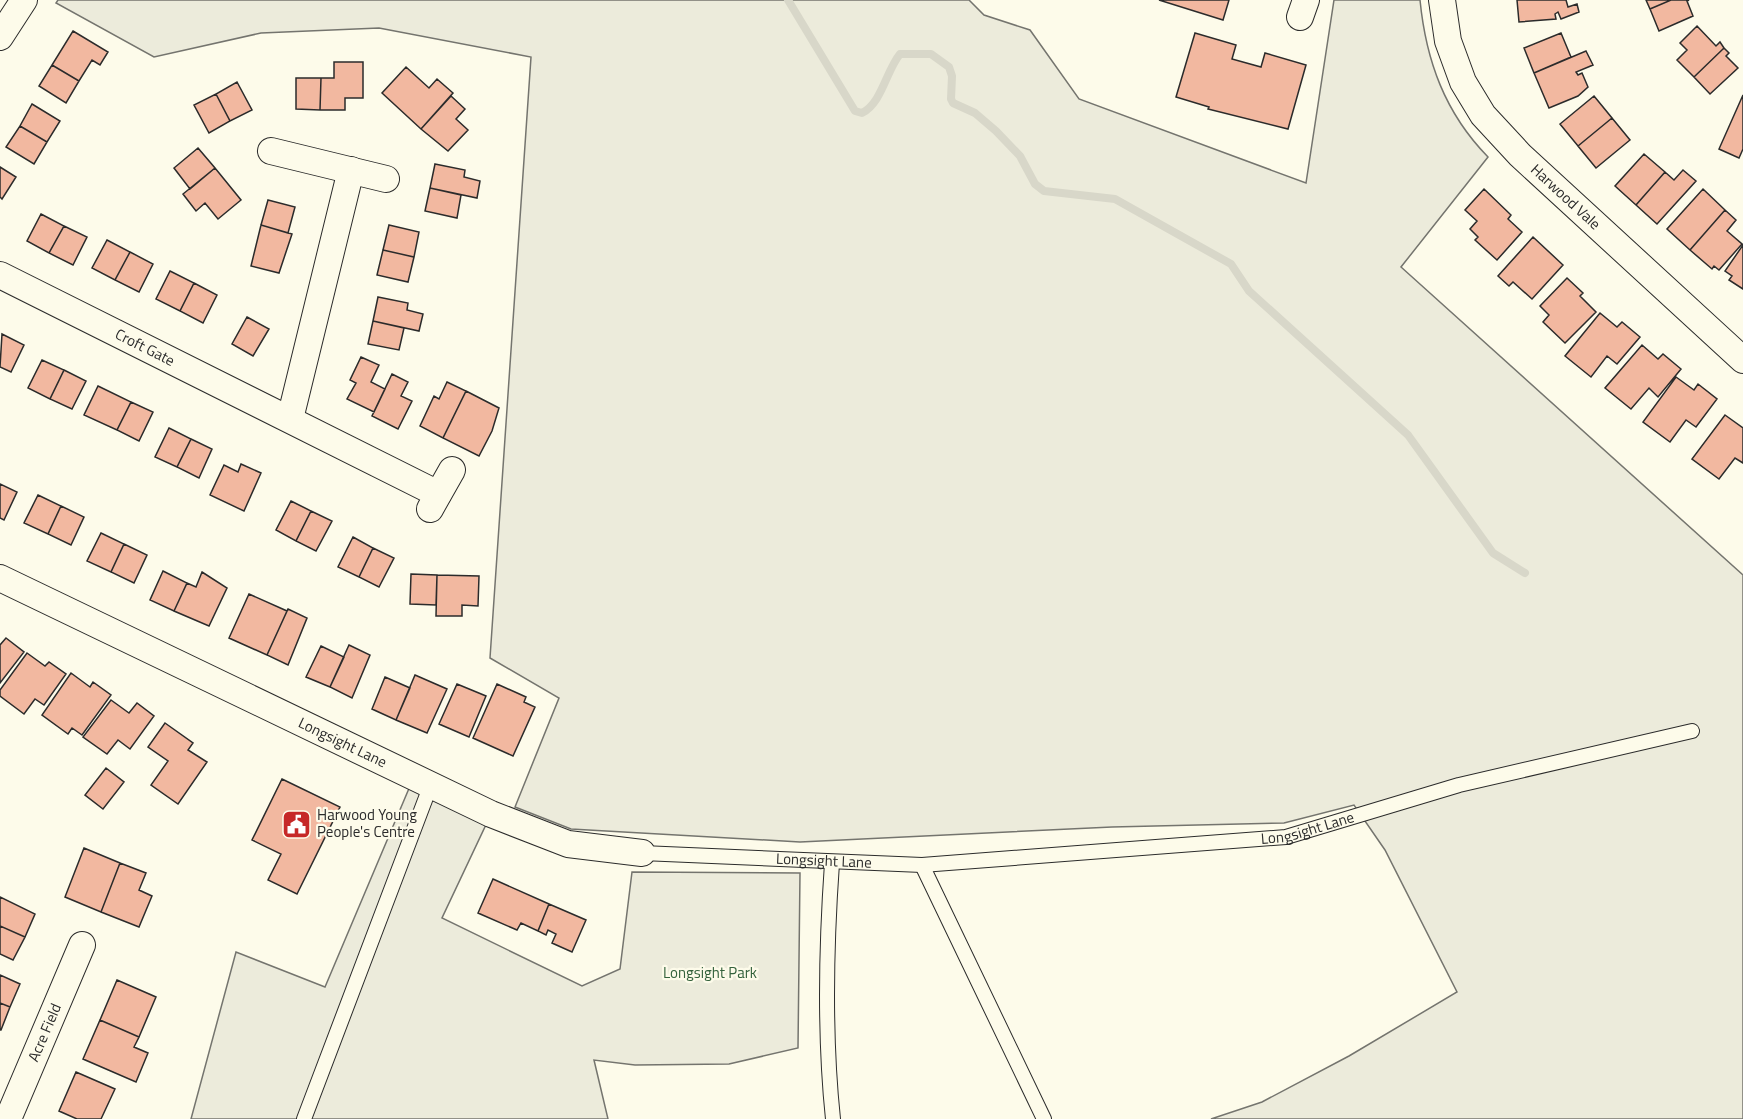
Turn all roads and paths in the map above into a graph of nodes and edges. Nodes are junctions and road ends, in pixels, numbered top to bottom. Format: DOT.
graph roads {
  1 [pos="24,0"];
  2 [pos="1442,0"];
  3 [pos="0,37"];
  4 [pos="271,151"];
  5 [pos="351,170"];
  6 [pos="386,179"];
  7 [pos="0,275"];
  8 [pos="1743,360"];
  9 [pos="290,419"];
  10 [pos="452,470"];
  11 [pos="0,578"];
  12 [pos="1692,731"];
  13 [pos="430,787"];
  14 [pos="642,853"];
  15 [pos="832,863"];
  16 [pos="922,865"];
  17 [pos="87,938"];
  18 [pos="9,1119"];
  19 [pos="304,1119"];
  20 [pos="833,1119"];
  21 [pos="1044,1119"];
  1 -- 3 [label="street"];
  2 -- 8 [label="street, Harwood Vale"];
  4 -- 5 [label="street"];
  5 -- 6 [label="street"];
  5 -- 9 [label="street"];
  7 -- 9 [label="street, Croft Gate"];
  9 -- 10 [label="street, Croft Gate"];
  11 -- 13 [label="street, Longsight Lane"];
  12 -- 16 [label="lane, Longsight Lane"];
  13 -- 14 [label="street, Longsight Lane"];
  13 -- 19 [label="lane"];
  14 -- 15 [label="lane, Longsight Lane"];
  15 -- 16 [label="lane, Longsight Lane"];
  15 -- 20 [label="lane"];
  16 -- 21 [label="lane"];
  17 -- 18 [label="street, Acre Field"];
}
